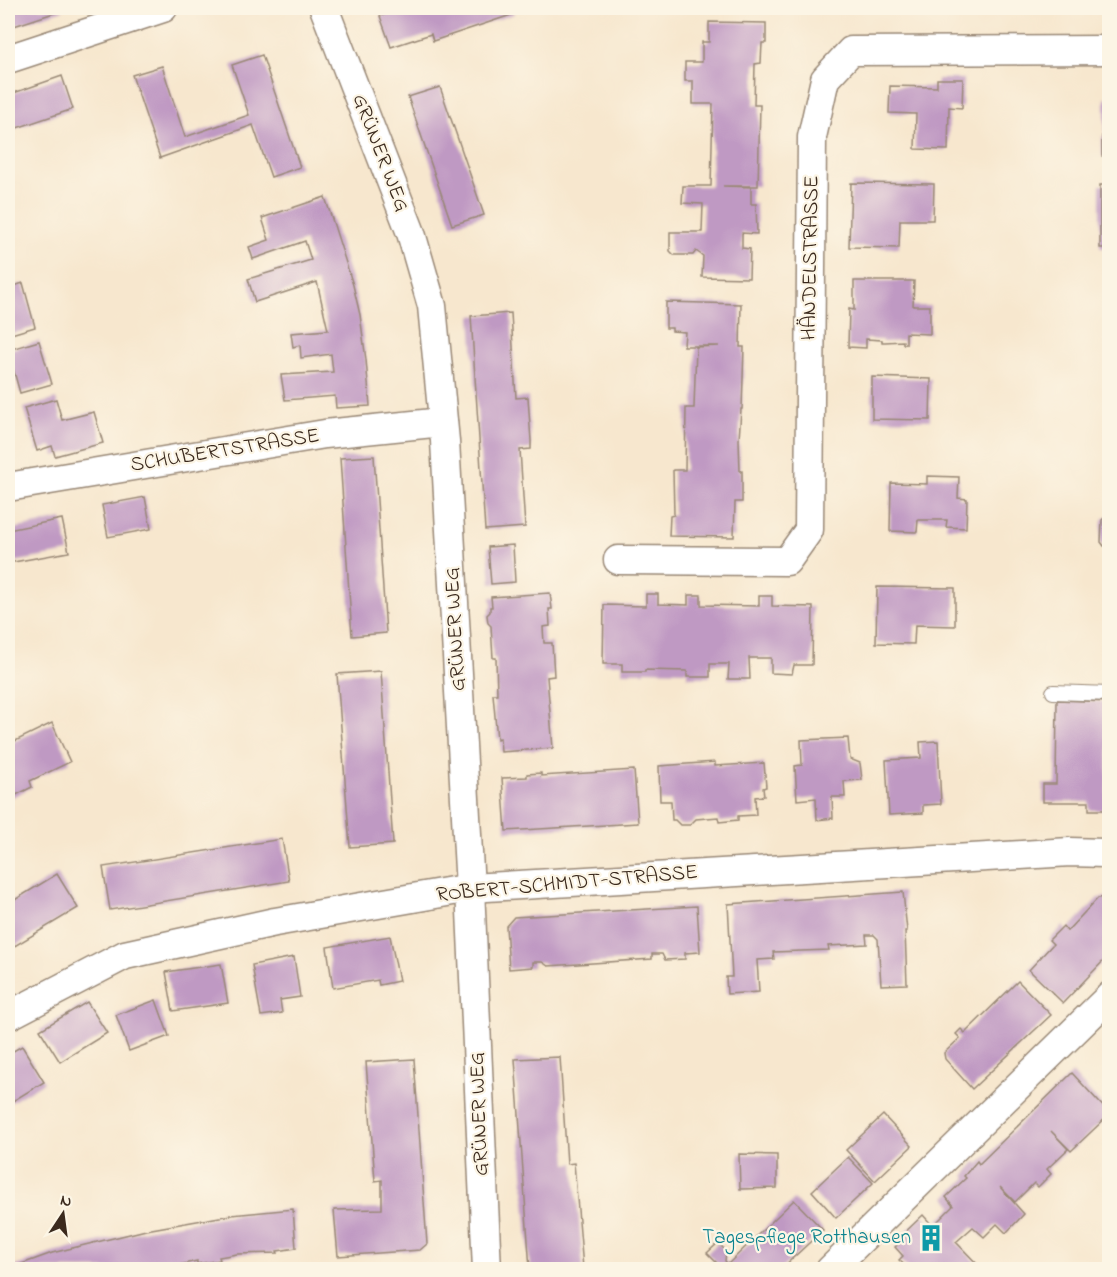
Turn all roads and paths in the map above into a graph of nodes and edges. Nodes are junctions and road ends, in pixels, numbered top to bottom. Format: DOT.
graph roads {
  1 [pos="163,8"];
  2 [pos="324,8"];
  3 [pos="1110,50"];
  4 [pos="8,59"];
  5 [pos="443,422"];
  6 [pos="9,481"];
  7 [pos="618,560"];
  8 [pos="1053,692"];
  9 [pos="1110,694"];
  10 [pos="1110,855"];
  11 [pos="470,888"];
  12 [pos="1110,996"];
  13 [pos="8,1016"];
  14 [pos="487,1269"];
  15 [pos="830,1269"];
  1 -- 4 [label="street"];
  2 -- 5 [label="street, GRÜNER WEG"];
  3 -- 7 [label="street, HÄNDELSTRASSE"];
  5 -- 6 [label="street, SCHUBERTSTRASSE"];
  5 -- 11 [label="street, GRÜNER WEG"];
  8 -- 9 [label="lane"];
  10 -- 11 [label="street, ROBERT-SCHMIDT-STRASSE"];
  11 -- 13 [label="street, ROBERT-SCHMIDT-STRASSE"];
  11 -- 14 [label="street, GRÜNER WEG"];
  12 -- 15 [label="street"];
}
